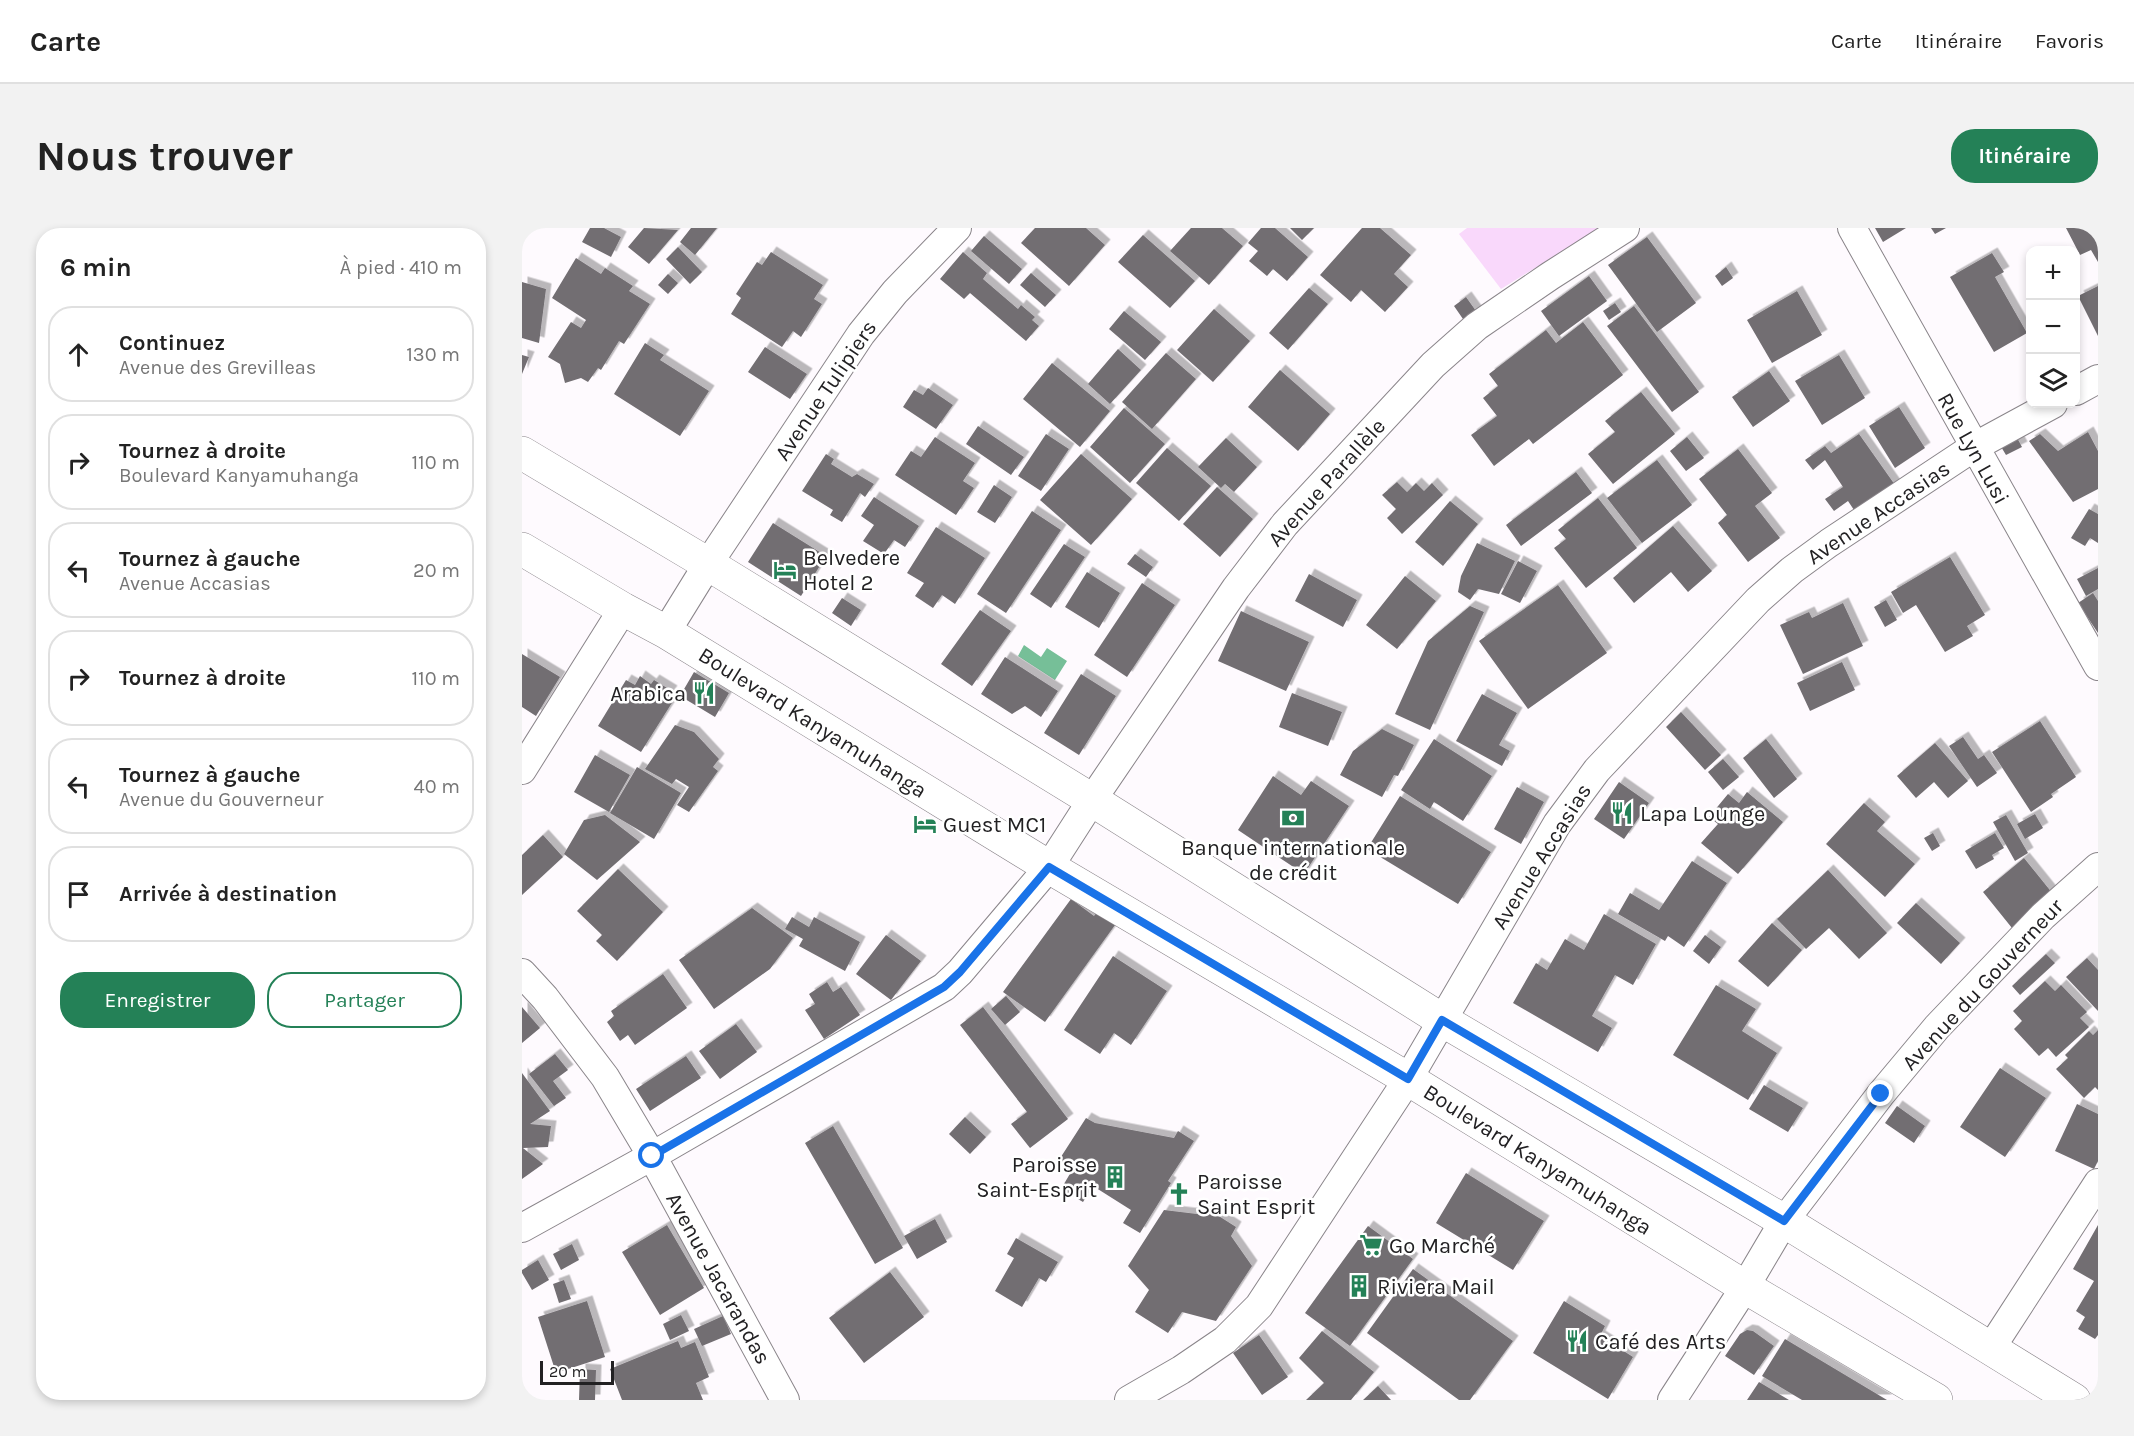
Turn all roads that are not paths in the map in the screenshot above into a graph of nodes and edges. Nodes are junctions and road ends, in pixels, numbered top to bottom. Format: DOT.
graph roads {
  1 [pos="957,228"];
  2 [pos="1625,228"];
  3 [pos="1852,228"];
  4 [pos="2098,379"];
  5 [pos="2080,389"];
  6 [pos="2046,408"];
  7 [pos="1974,447"];
  8 [pos="522,453"];
  9 [pos="522,549"];
  10 [pos="708,564"];
  11 [pos="623,609"];
  12 [pos="666,632"];
  13 [pos="2098,666"];
  14 [pos="522,770"];
  15 [pos="1092,800"];
  16 [pos="1049,867"];
  17 [pos="2098,867"];
  18 [pos="522,973"];
  19 [pos="1442,1020"];
  20 [pos="1408,1079"];
  21 [pos="652,1156"];
  22 [pos="2098,1183"];
  23 [pos="1784,1221"];
  24 [pos="522,1228"];
  25 [pos="1745,1287"];
  26 [pos="1991,1348"];
  27 [pos="785,1400"];
  28 [pos="1129,1400"];
  29 [pos="1672,1400"];
  30 [pos="1936,1400"];
  31 [pos="2074,1400"];
  1 -- 10 [label="street, Avenue Tulipiers"];
  2 -- 15 [label="street, Avenue Parallèle"];
  3 -- 7 [label="street, Rue Lyn Lusi"];
  4 -- 5 [label="street"];
  6 -- 7 [label="street, Avenue Accasias"];
  7 -- 13 [label="street, Rue Lyn Lusi"];
  7 -- 19 [label="street, Avenue Accasias"];
  8 -- 10 [label="main road"];
  9 -- 11 [label="main road, Boulevard Kanyamuhanga"];
  10 -- 12 [label="street, Avenue Tulipiers"];
  10 -- 15 [label="main road"];
  11 -- 12 [label="main road, Boulevard Kanyamuhanga"];
  11 -- 14 [label="street"];
  12 -- 16 [label="main road, Boulevard Kanyamuhanga"];
  15 -- 16 [label="street, Avenue Parallèle"];
  15 -- 19 [label="main road"];
  16 -- 20 [label="main road, Boulevard Kanyamuhanga"];
  16 -- 21 [label="street, Avenue Parallèle"];
  17 -- 23 [label="street, Avenue du Gouverneur"];
  18 -- 21 [label="street, Avenue Jacarandas"];
  19 -- 20 [label="street, Avenue Accasias"];
  19 -- 23 [label="main road"];
  20 -- 25 [label="main road, Boulevard Kanyamuhanga"];
  20 -- 28 [label="street, Avenue Accasias"];
  21 -- 24 [label="street, Avenue Parallèle"];
  21 -- 27 [label="street, Avenue Jacarandas"];
  22 -- 26 [label="street"];
  23 -- 25 [label="street, Avenue du Gouverneur"];
  23 -- 26 [label="main road"];
  25 -- 29 [label="street, Avenue du Gouverneur"];
  25 -- 30 [label="main road, Boulevard Kanyamuhanga"];
  26 -- 31 [label="main road"];
}
